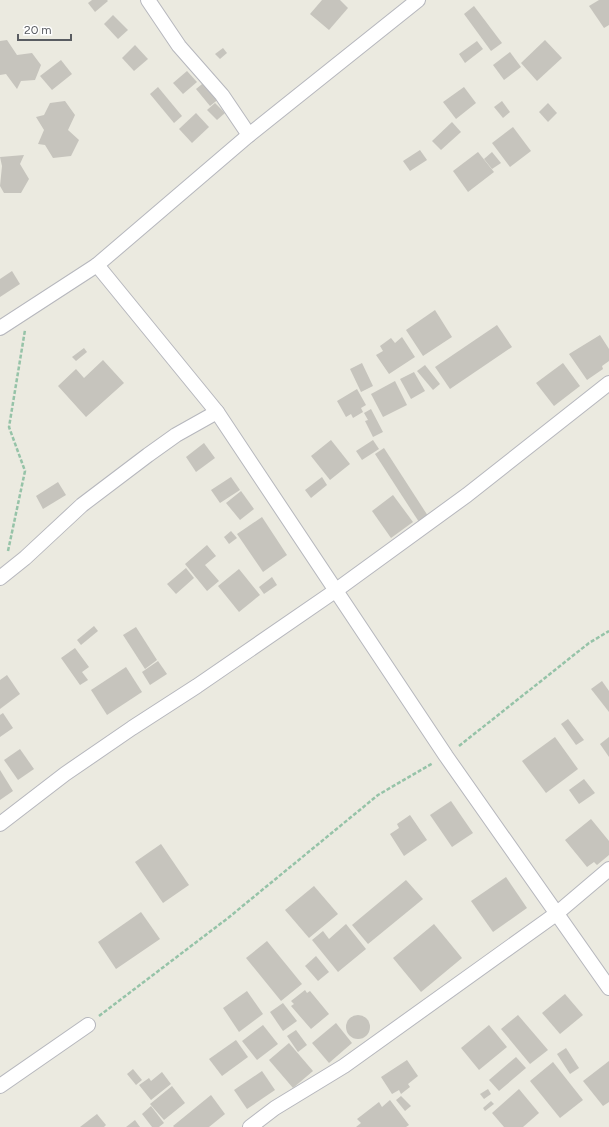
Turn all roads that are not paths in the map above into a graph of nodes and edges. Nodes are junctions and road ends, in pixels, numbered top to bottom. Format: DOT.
graph roads {
  1 [pos="148,0"];
  2 [pos="418,0"];
  3 [pos="250,135"];
  4 [pos="97,265"];
  5 [pos="0,328"];
  6 [pos="609,383"];
  7 [pos="216,412"];
  8 [pos="1,577"];
  9 [pos="335,591"];
  10 [pos="0,824"];
  11 [pos="609,869"];
  12 [pos="556,914"];
  13 [pos="609,988"];
  14 [pos="88,1025"];
  15 [pos="0,1086"];
  16 [pos="250,1127"];
  1 -- 3 [label="street"];
  2 -- 3 [label="street"];
  3 -- 4 [label="street"];
  4 -- 5 [label="street"];
  4 -- 7 [label="street"];
  6 -- 9 [label="street"];
  7 -- 8 [label="street"];
  7 -- 9 [label="street"];
  9 -- 10 [label="street"];
  9 -- 12 [label="street"];
  11 -- 12 [label="street"];
  12 -- 13 [label="street"];
  12 -- 16 [label="street"];
  14 -- 15 [label="street"];
}
